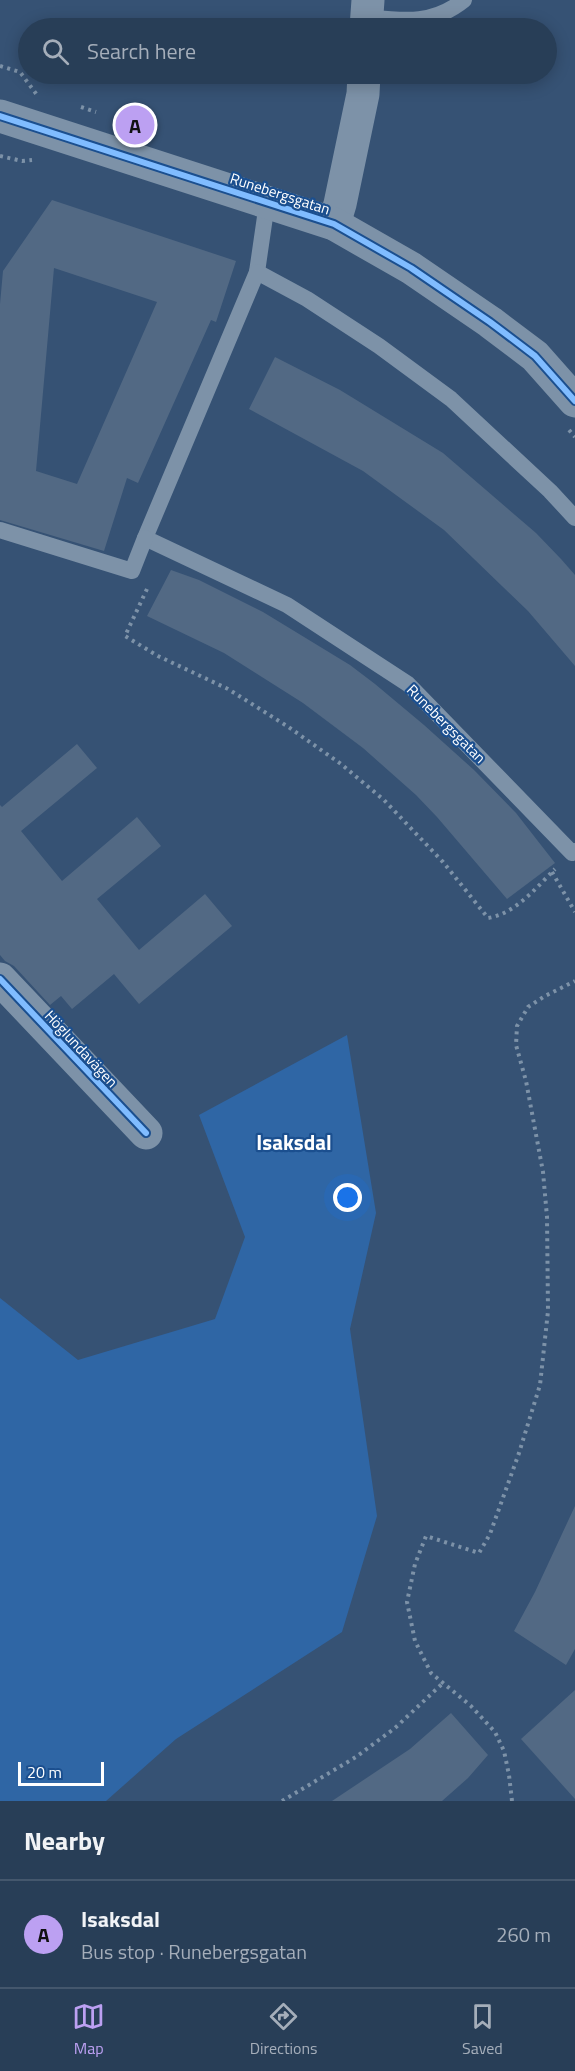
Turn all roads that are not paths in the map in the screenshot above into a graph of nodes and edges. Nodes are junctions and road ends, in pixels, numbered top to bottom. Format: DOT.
graph roads {
  1 [pos="464,0"];
  2 [pos="367,15"];
  3 [pos="390,18"];
  4 [pos="426,18"];
  5 [pos="364,84"];
  6 [pos="0,116"];
  7 [pos="267,203"];
  8 [pos="334,224"];
  9 [pos="257,272"];
  10 [pos="571,415"];
  11 [pos="575,518"];
  12 [pos="0,530"];
  13 [pos="145,538"];
  14 [pos="573,852"];
  15 [pos="0,979"];
  16 [pos="146,1133"];
  1 -- 4 [label="lane"];
  2 -- 3 [label="lane"];
  5 -- 8 [label="street"];
  6 -- 7 [label="street, Runebergsgatan"];
  7 -- 8 [label="street, Runebergsgatan"];
  7 -- 9 [label="lane"];
  8 -- 10 [label="street, Runebergsgatan"];
  9 -- 11 [label="lane"];
  9 -- 13 [label="lane"];
  12 -- 13 [label="lane"];
  13 -- 14 [label="lane, Runebergsgatan"];
  15 -- 16 [label="street, Höglundavägen"];
}
